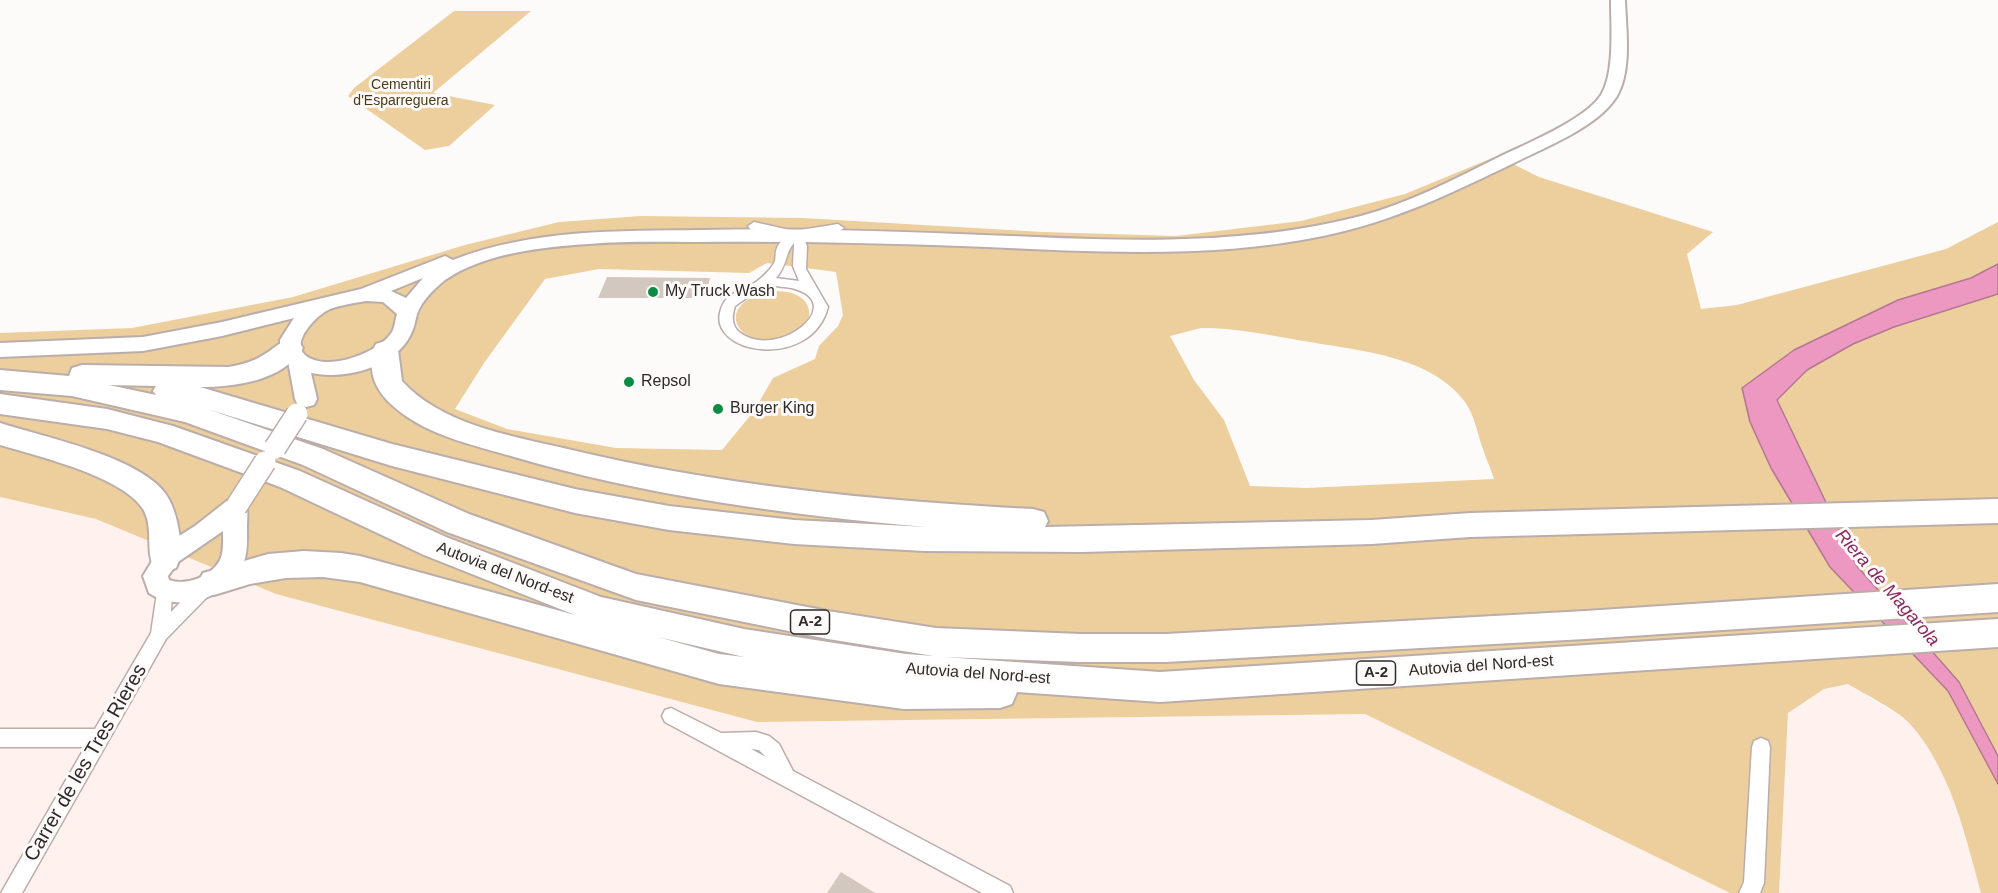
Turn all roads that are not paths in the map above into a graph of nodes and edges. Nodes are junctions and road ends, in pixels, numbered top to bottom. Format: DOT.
graph roads {
  1 [pos="1618,0"];
  2 [pos="757,230"];
  3 [pos="836,232"];
  4 [pos="793,245"];
  5 [pos="762,284"];
  6 [pos="809,289"];
  7 [pos="366,294"];
  8 [pos="330,303"];
  9 [pos="407,314"];
  10 [pos="222,329"];
  11 [pos="293,349"];
  12 [pos="0,350"];
  13 [pos="385,350"];
  14 [pos="351,366"];
  15 [pos="0,380"];
  16 [pos="33,381"];
  17 [pos="72,386"];
  18 [pos="0,404"];
  19 [pos="301,406"];
  20 [pos="0,434"];
  21 [pos="236,507"];
  22 [pos="1998,511"];
  23 [pos="1470,525"];
  24 [pos="193,540"];
  25 [pos="232,547"];
  26 [pos="165,559"];
  27 [pos="211,584"];
  28 [pos="164,591"];
  29 [pos="1998,598"];
  30 [pos="1998,633"];
  31 [pos="160,634"];
  32 [pos="1160,687"];
  33 [pos="671,716"];
  34 [pos="0,738"];
  35 [pos="100,738"];
  36 [pos="1761,747"];
  37 [pos="12,893"];
  38 [pos="1003,893"];
  39 [pos="1749,893"];
  1 -- 3 [label="main road"];
  2 -- 3 [label="main road"];
  2 -- 4 [label="main road"];
  2 -- 7 [label="main road"];
  2 -- 9 [label="main road"];
  3 -- 4 [label="main road"];
  4 -- 5 [label="street"];
  4 -- 6 [label="street"];
  5 -- 6 [label="street"];
  5 -- 6 [label="street"];
  7 -- 8 [label="main road"];
  7 -- 9 [label="main road"];
  8 -- 10 [label="main road"];
  8 -- 11 [label="main road"];
  9 -- 13 [label="main road"];
  10 -- 11 [label="main road"];
  10 -- 12 [label="main road"];
  11 -- 14 [label="main road"];
  11 -- 16 [label="highway"];
  11 -- 19 [label="main road"];
  13 -- 14 [label="main road"];
  13 -- 23 [label="highway"];
  14 -- 19 [label="main road"];
  15 -- 16 [label="highway, Autovia del Nord-est / A-2"];
  16 -- 17 [label="highway, Autovia del Nord-est / A-2"];
  17 -- 23 [label="highway"];
  17 -- 29 [label="highway, Autovia del Nord-est / A-2"];
  18 -- 32 [label="highway, Autovia del Nord-est / A-2"];
  19 -- 21 [label="main road, bridge"];
  20 -- 26 [label="highway"];
  21 -- 24 [label="main road"];
  21 -- 25 [label="main road"];
  22 -- 23 [label="highway"];
  24 -- 25 [label="main road"];
  24 -- 26 [label="main road"];
  25 -- 27 [label="main road"];
  26 -- 28 [label="main road"];
  27 -- 28 [label="main road"];
  27 -- 31 [label="street, Carrer de les Tres Rieres"];
  27 -- 32 [label="highway"];
  28 -- 31 [label="street, Carrer de les Tres Rieres"];
  30 -- 32 [label="highway, Autovia del Nord-est / A-2"];
  31 -- 35 [label="street, Carrer de les Tres Rieres"];
  33 -- 38 [label="street"];
  34 -- 35 [label="street"];
  35 -- 37 [label="street, Carrer de les Tres Rieres"];
  36 -- 39 [label="street"];
}
